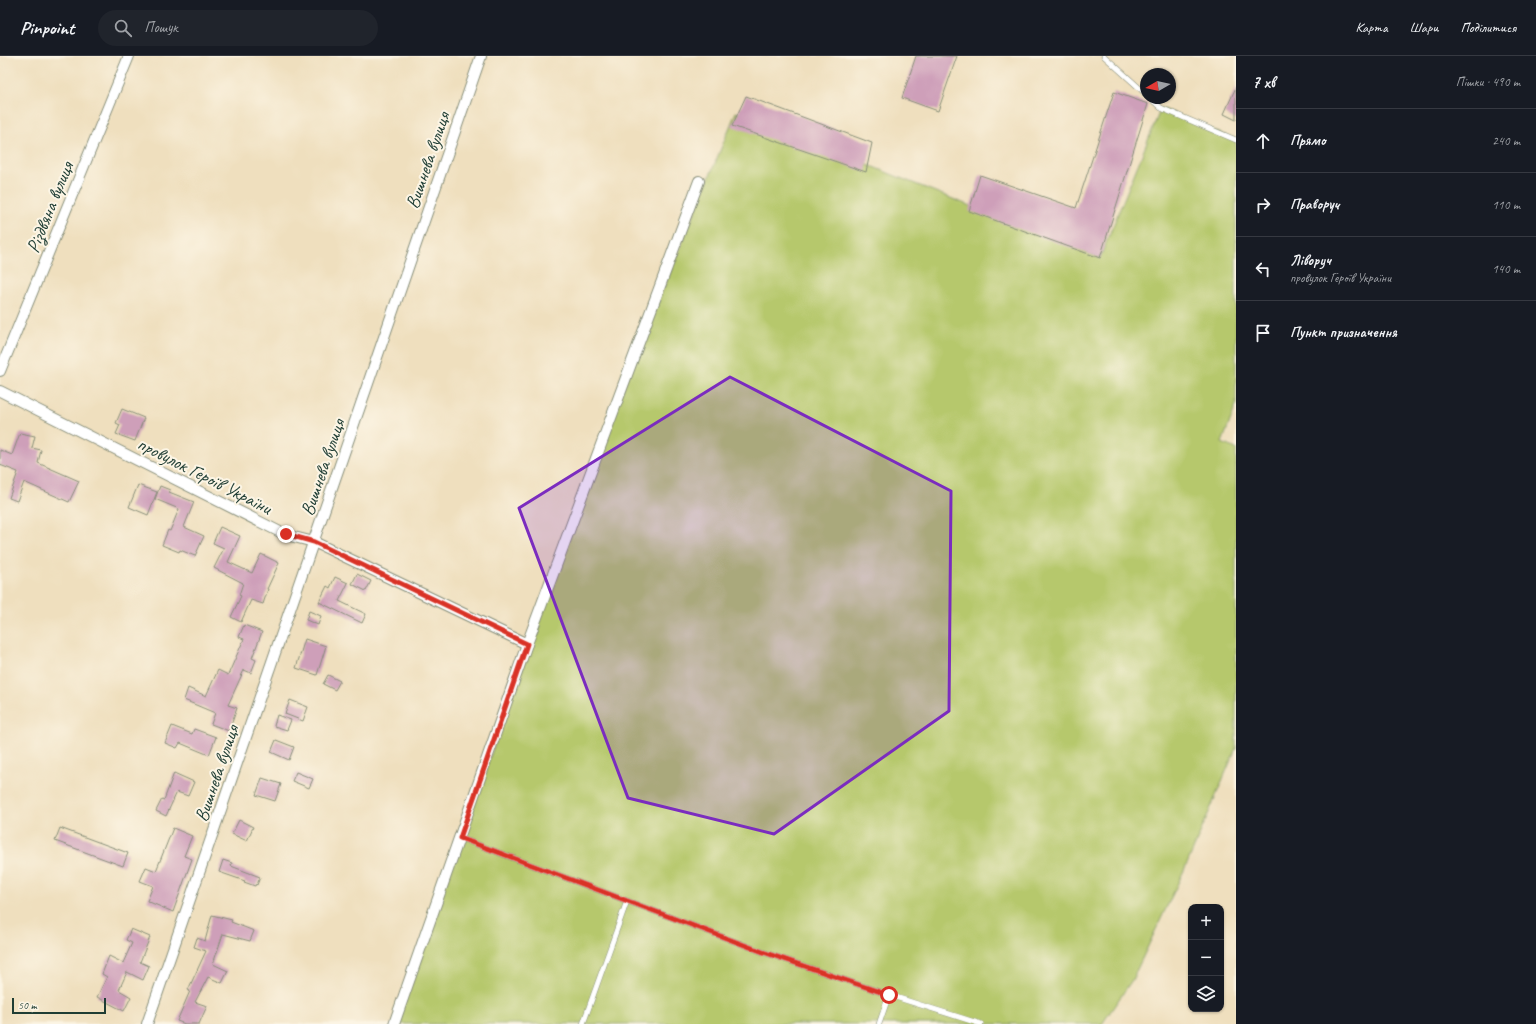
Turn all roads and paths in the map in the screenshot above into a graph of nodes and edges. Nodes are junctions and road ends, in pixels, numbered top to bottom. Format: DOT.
graph roads {
  1 [pos="129,56"];
  2 [pos="481,56"];
  3 [pos="1104,56"];
  4 [pos="1140,89"];
  5 [pos="1157,104"];
  6 [pos="1236,140"];
  7 [pos="699,181"];
  8 [pos="0,371"];
  9 [pos="0,392"];
  10 [pos="314,542"];
  11 [pos="527,644"];
  12 [pos="460,838"];
  13 [pos="627,901"];
  14 [pos="889,995"];
  15 [pos="147,1024"];
  16 [pos="394,1024"];
  17 [pos="583,1024"];
  18 [pos="878,1024"];
  19 [pos="982,1024"];
  1 -- 8 [label="street, Різдвяна вулиця"];
  2 -- 10 [label="street, Вишнева вулиця"];
  3 -- 4 [label="lane"];
  5 -- 6 [label="lane"];
  7 -- 11 [label="street"];
  9 -- 10 [label="street, провулок Героїв України"];
  10 -- 11 [label="street, провулок Героїв України"];
  10 -- 15 [label="street, Вишнева вулиця"];
  11 -- 12 [label="street"];
  12 -- 13 [label="lane"];
  12 -- 16 [label="street"];
  13 -- 14 [label="lane"];
  13 -- 17 [label="lane"];
  14 -- 18 [label="lane"];
  14 -- 19 [label="lane"];
}
